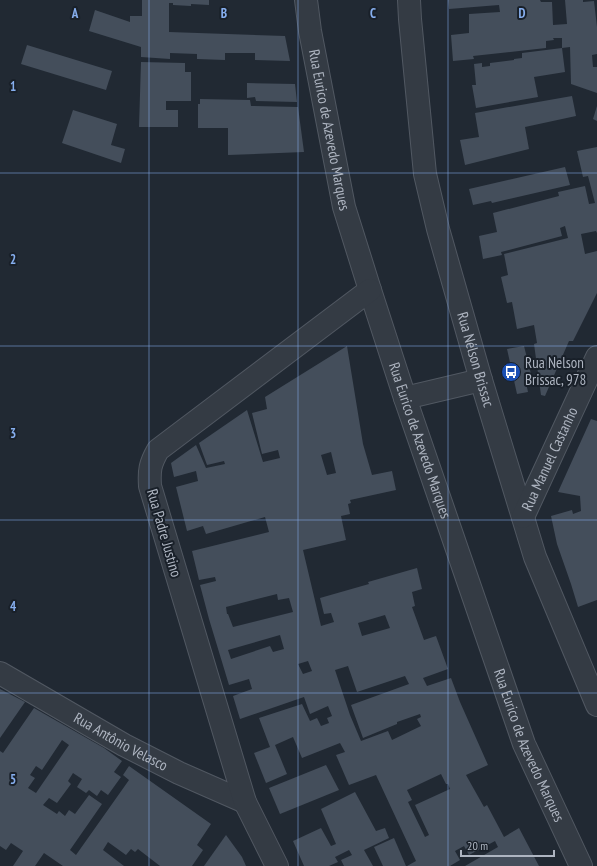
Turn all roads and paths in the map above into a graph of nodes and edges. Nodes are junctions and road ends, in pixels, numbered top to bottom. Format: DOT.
graph roads {
  1 [pos="306,0"];
  2 [pos="409,0"];
  3 [pos="370,290"];
  4 [pos="597,357"];
  5 [pos="481,380"];
  6 [pos="404,398"];
  7 [pos="523,517"];
  8 [pos="0,673"];
  9 [pos="597,705"];
  10 [pos="245,802"];
  11 [pos="277,866"];
  12 [pos="581,866"];
  1 -- 3 [label="street, Rua Eurico de Azevedo Marques"];
  2 -- 5 [label="street, Rua Nélson Brissac"];
  3 -- 6 [label="street, Rua Eurico de Azevedo Marques"];
  3 -- 10 [label="street, Rua Padre Justino"];
  4 -- 7 [label="street, Rua Manuel Castanho"];
  5 -- 6 [label="street"];
  5 -- 7 [label="street, Rua Nélson Brissac"];
  6 -- 12 [label="street, Rua Eurico de Azevedo Marques"];
  7 -- 9 [label="street, Rua Nélson Brissac"];
  8 -- 10 [label="street, Rua Antônio Velasco"];
  10 -- 11 [label="street, Rua Padre Justino"];
}
